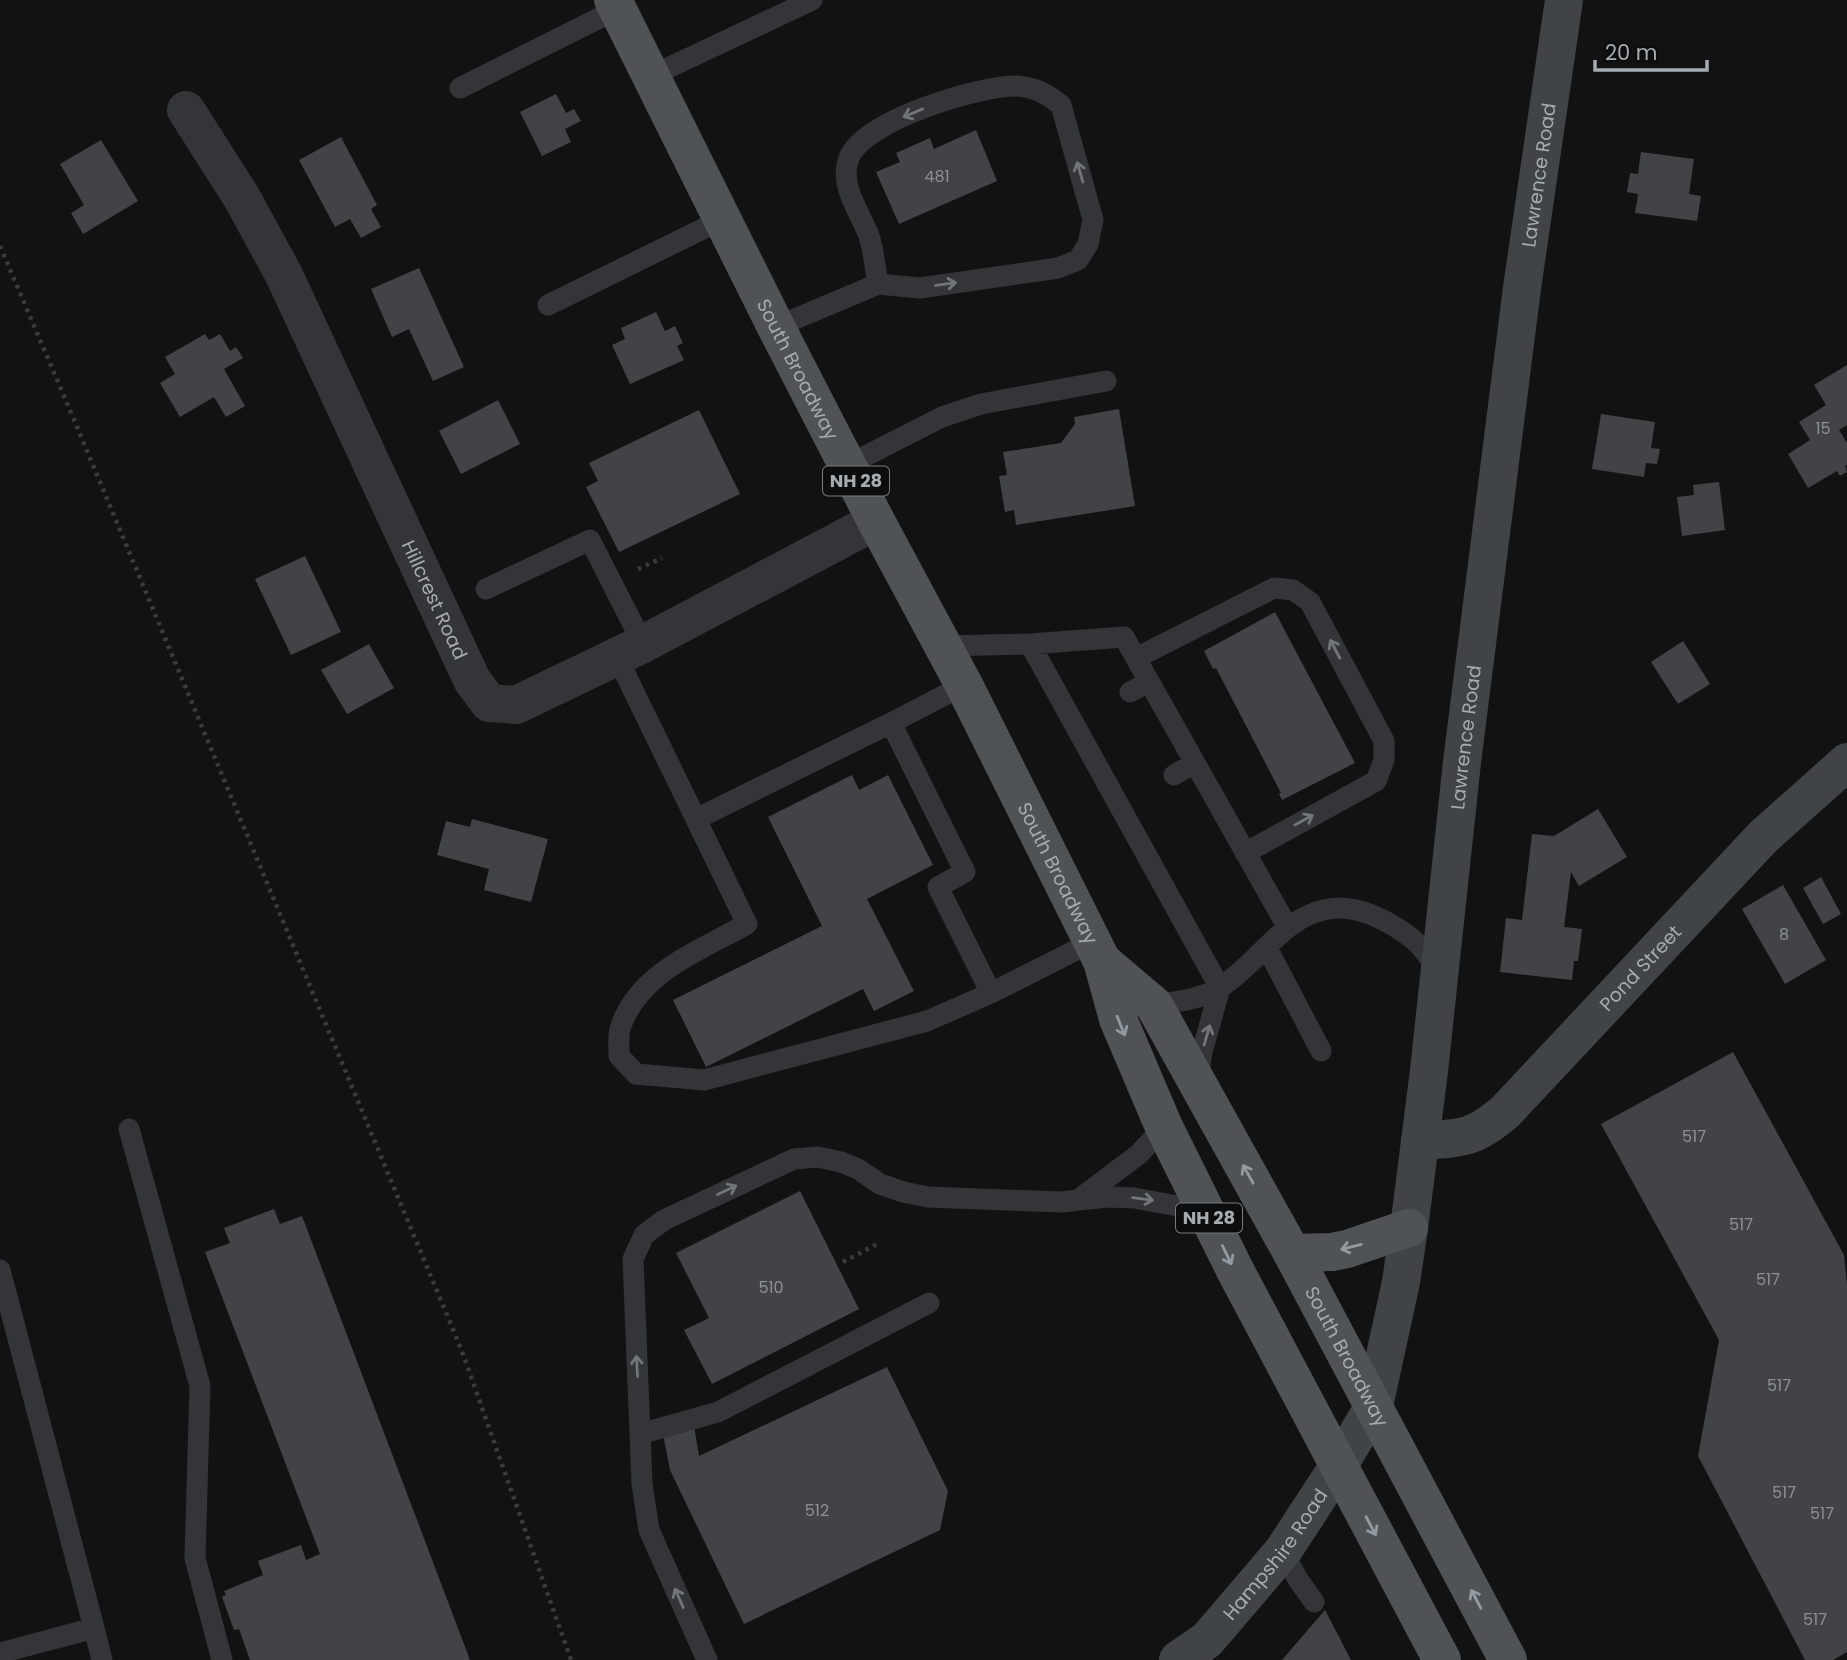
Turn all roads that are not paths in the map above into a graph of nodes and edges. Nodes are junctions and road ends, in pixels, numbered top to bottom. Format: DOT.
graph roads {
  1 [pos="812,0"];
  2 [pos="1564,0"];
  3 [pos="615,5"];
  4 [pos="651,76"];
  5 [pos="460,88"];
  6 [pos="186,110"];
  7 [pos="723,219"];
  8 [pos="878,284"];
  9 [pos="548,305"];
  10 [pos="776,327"];
  11 [pos="1106,381"];
  12 [pos="848,464"];
  13 [pos="876,521"];
  14 [pos="486,589"];
  15 [pos="1030,644"];
  16 [pos="942,646"];
  17 [pos="630,650"];
  18 [pos="1136,658"];
  19 [pos="1149,682"];
  20 [pos="964,685"];
  21 [pos="1130,692"];
  22 [pos="891,723"];
  23 [pos="1847,762"];
  24 [pos="1195,763"];
  25 [pos="1174,775"];
  26 [pos="696,819"];
  27 [pos="1232,845"];
  28 [pos="1288,928"];
  29 [pos="1267,948"];
  30 [pos="1097,951"];
  31 [pos="1439,972"];
  32 [pos="1220,988"];
  33 [pos="991,993"];
  34 [pos="1154,1005"];
  35 [pos="1321,1051"];
  36 [pos="1197,1083"];
  37 [pos="1164,1127"];
  38 [pos="129,1129"];
  39 [pos="1420,1141"];
  40 [pos="1080,1199"];
  41 [pos="1205,1211"];
  42 [pos="1409,1228"];
  43 [pos="1292,1252"];
  44 [pos="0,1270"];
  45 [pos="929,1303"];
  46 [pos="1374,1406"];
  47 [pos="640,1434"];
  48 [pos="1339,1465"];
  49 [pos="1283,1551"];
  50 [pos="1314,1602"];
  51 [pos="94,1628"];
  52 [pos="0,1653"];
  53 [pos="1195,1653"];
  54 [pos="102,1660"];
  55 [pos="222,1660"];
  56 [pos="707,1660"];
  57 [pos="1442,1660"];
  58 [pos="1508,1660"];
  1 -- 4 [label="lane"];
  2 -- 31 [label="street, Lawrence Road"];
  3 -- 4 [label="main road, South Broadway / NH 28"];
  3 -- 5 [label="lane"];
  4 -- 7 [label="main road, South Broadway / NH 28"];
  6 -- 17 [label="street, Hillcrest Road"];
  7 -- 9 [label="lane"];
  7 -- 10 [label="main road, South Broadway / NH 28"];
  8 -- 8 [label="lane, one-way"];
  8 -- 10 [label="lane"];
  10 -- 12 [label="main road, South Broadway / NH 28"];
  11 -- 12 [label="lane"];
  12 -- 13 [label="main road, South Broadway / NH 28"];
  13 -- 16 [label="main road, South Broadway / NH 28"];
  13 -- 17 [label="street, Hillcrest Road"];
  14 -- 17 [label="lane"];
  15 -- 16 [label="lane"];
  15 -- 18 [label="lane"];
  15 -- 32 [label="lane"];
  16 -- 20 [label="main road, South Broadway / NH 28"];
  17 -- 26 [label="lane"];
  18 -- 19 [label="lane"];
  27 -- 18 [label="lane, one-way"];
  19 -- 21 [label="lane"];
  19 -- 24 [label="lane"];
  20 -- 22 [label="lane"];
  20 -- 30 [label="main road, South Broadway / NH 28"];
  22 -- 26 [label="lane"];
  22 -- 33 [label="lane"];
  23 -- 39 [label="street, Pond Street"];
  24 -- 25 [label="lane"];
  24 -- 27 [label="lane"];
  26 -- 33 [label="lane"];
  27 -- 28 [label="lane"];
  28 -- 29 [label="lane"];
  28 -- 31 [label="lane"];
  29 -- 32 [label="lane"];
  29 -- 35 [label="lane"];
  30 -- 33 [label="lane"];
  30 -- 34 [label="main road, South Broadway / NH 28"];
  30 -- 37 [label="main road, South Broadway / NH 28, one-way"];
  31 -- 39 [label="street, Lawrence Road"];
  32 -- 34 [label="lane"];
  36 -- 32 [label="lane, one-way"];
  34 -- 36 [label="main road, South Broadway / NH 28"];
  43 -- 36 [label="main road, South Broadway / NH 28, one-way"];
  37 -- 40 [label="lane"];
  37 -- 41 [label="main road, South Broadway / NH 28"];
  38 -- 55 [label="lane"];
  39 -- 42 [label="street, Lawrence Road"];
  40 -- 41 [label="lane, one-way"];
  47 -- 40 [label="lane, one-way"];
  41 -- 48 [label="main road, South Broadway / NH 28, one-way"];
  42 -- 43 [label="main road, one-way"];
  42 -- 46 [label="street, Lawrence Road"];
  43 -- 46 [label="main road, South Broadway / NH 28"];
  44 -- 51 [label="lane"];
  45 -- 47 [label="lane"];
  46 -- 48 [label="street, Lawrence Road"];
  58 -- 46 [label="main road, South Broadway / NH 28, one-way"];
  56 -- 47 [label="lane, one-way"];
  48 -- 49 [label="street, Hampshire Road"];
  48 -- 57 [label="main road, South Broadway / NH 28, one-way"];
  49 -- 50 [label="lane"];
  49 -- 53 [label="street, Hampshire Road"];
  51 -- 52 [label="lane"];
  51 -- 54 [label="lane"];
}
